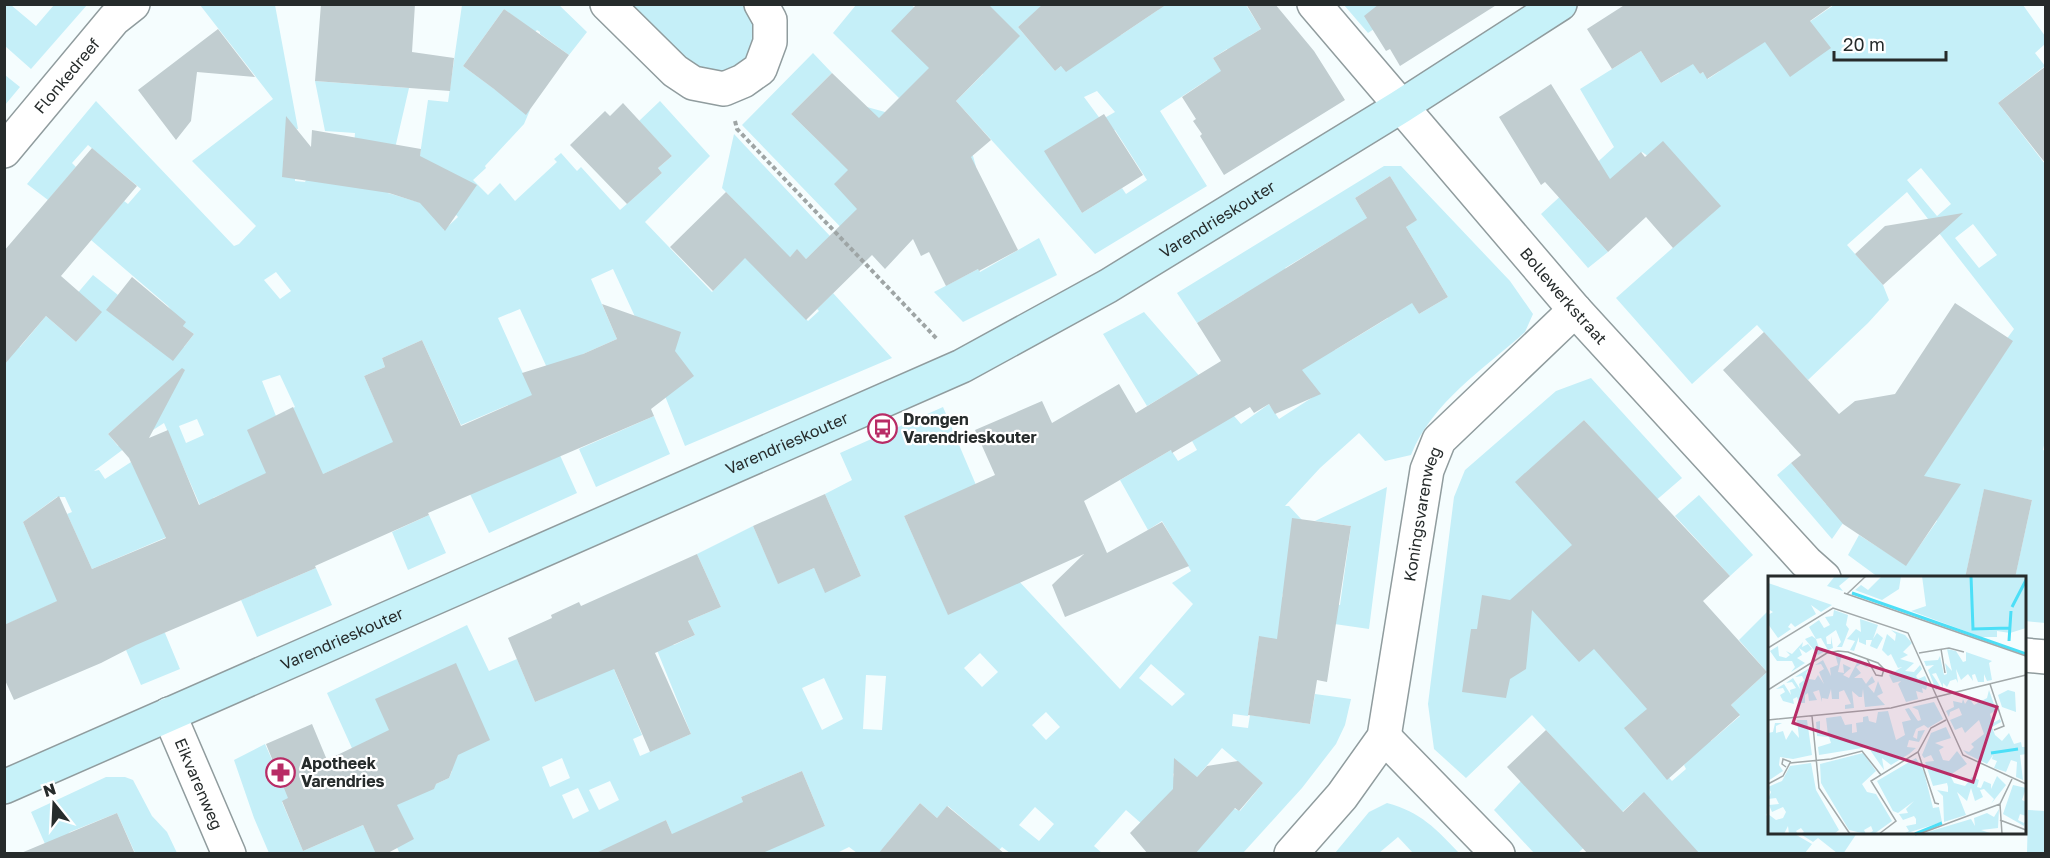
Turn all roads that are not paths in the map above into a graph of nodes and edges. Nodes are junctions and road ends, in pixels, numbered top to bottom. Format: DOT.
graph roads {
  1 [pos="134,4"];
  2 [pos="607,4"];
  3 [pos="761,4"];
  4 [pos="1314,4"];
  5 [pos="1560,4"];
  6 [pos="1400,107"];
  7 [pos="4,151"];
  8 [pos="1575,310"];
  9 [pos="1822,576"];
  10 [pos="2026,655"];
  11 [pos="2046,657"];
  12 [pos="170,714"];
  13 [pos="1384,738"];
  14 [pos="4,787"];
  15 [pos="229,854"];
  16 [pos="1290,854"];
  17 [pos="1498,854"];
  1 -- 7 [label="street, Flonkedreef"];
  2 -- 3 [label="street"];
  4 -- 6 [label="street, Bollewerkstraat"];
  5 -- 6 [label="street, Varendrieskouter"];
  6 -- 8 [label="street, Bollewerkstraat"];
  6 -- 12 [label="street, Varendrieskouter"];
  8 -- 9 [label="street, Bollewerkstraat"];
  8 -- 13 [label="street, Koningsvarenweg"];
  10 -- 11 [label="street"];
  12 -- 14 [label="street, Varendrieskouter"];
  12 -- 15 [label="street, Eikvarenweg"];
  13 -- 16 [label="street, Koningsvarenweg"];
  13 -- 17 [label="street"];
}
